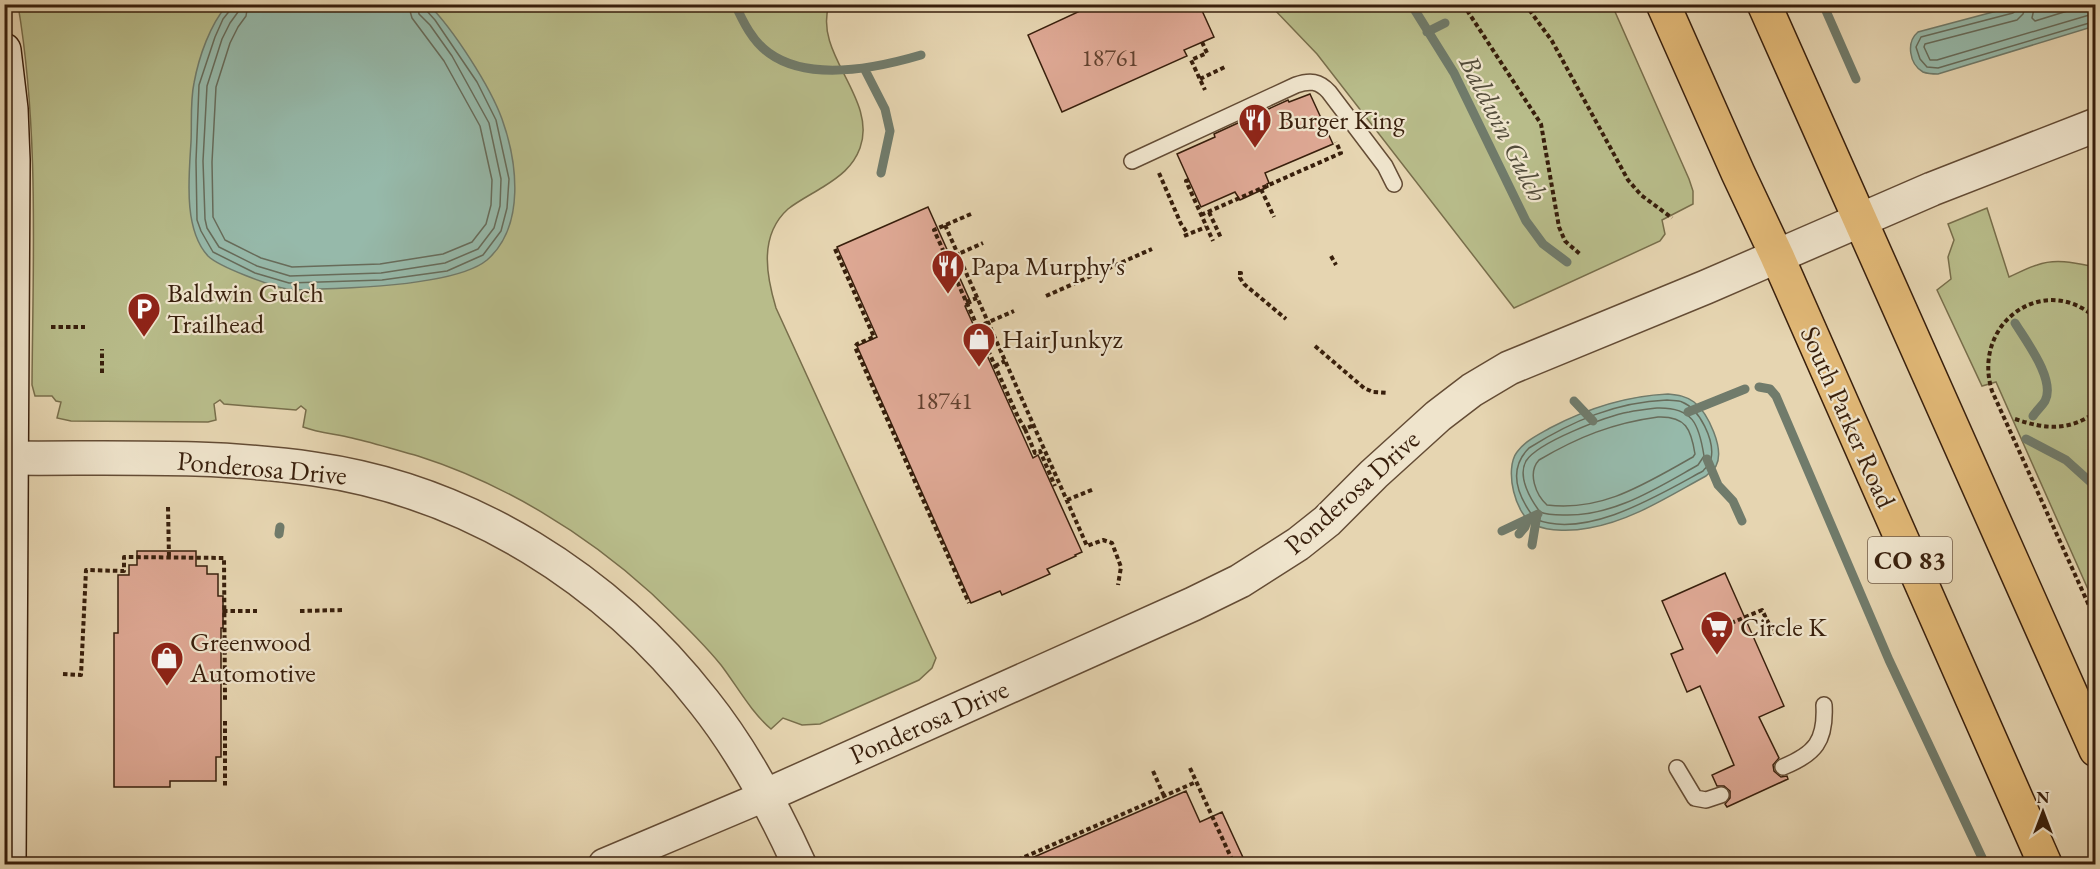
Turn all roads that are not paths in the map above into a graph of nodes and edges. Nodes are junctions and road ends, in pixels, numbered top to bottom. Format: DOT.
graph roads {
  1 [pos="1663,4"];
  2 [pos="1764,4"];
  3 [pos="4,50"];
  4 [pos="2096,125"];
  5 [pos="1132,161"];
  6 [pos="1394,184"];
  7 [pos="1860,220"];
  8 [pos="1777,255"];
  9 [pos="8,458"];
  10 [pos="1824,705"];
  11 [pos="2096,750"];
  12 [pos="1783,767"];
  13 [pos="1677,768"];
  14 [pos="1721,795"];
  15 [pos="765,796"];
  16 [pos="9,864"];
  17 [pos="604,864"];
  18 [pos="799,864"];
  19 [pos="2045,864"];
  1 -- 8 [label="highway, South Parker Road / CO 83"];
  2 -- 7 [label="highway"];
  3 -- 9 [label="street"];
  4 -- 7 [label="street, Ponderosa Drive"];
  5 -- 6 [label="lane"];
  7 -- 8 [label="street, Ponderosa Drive"];
  7 -- 11 [label="highway"];
  8 -- 15 [label="street, Ponderosa Drive"];
  8 -- 19 [label="highway, South Parker Road / CO 83"];
  9 -- 15 [label="street, Ponderosa Drive"];
  9 -- 16 [label="street"];
  10 -- 12 [label="lane"];
  13 -- 14 [label="lane"];
  15 -- 17 [label="street"];
  15 -- 18 [label="street"];
}
